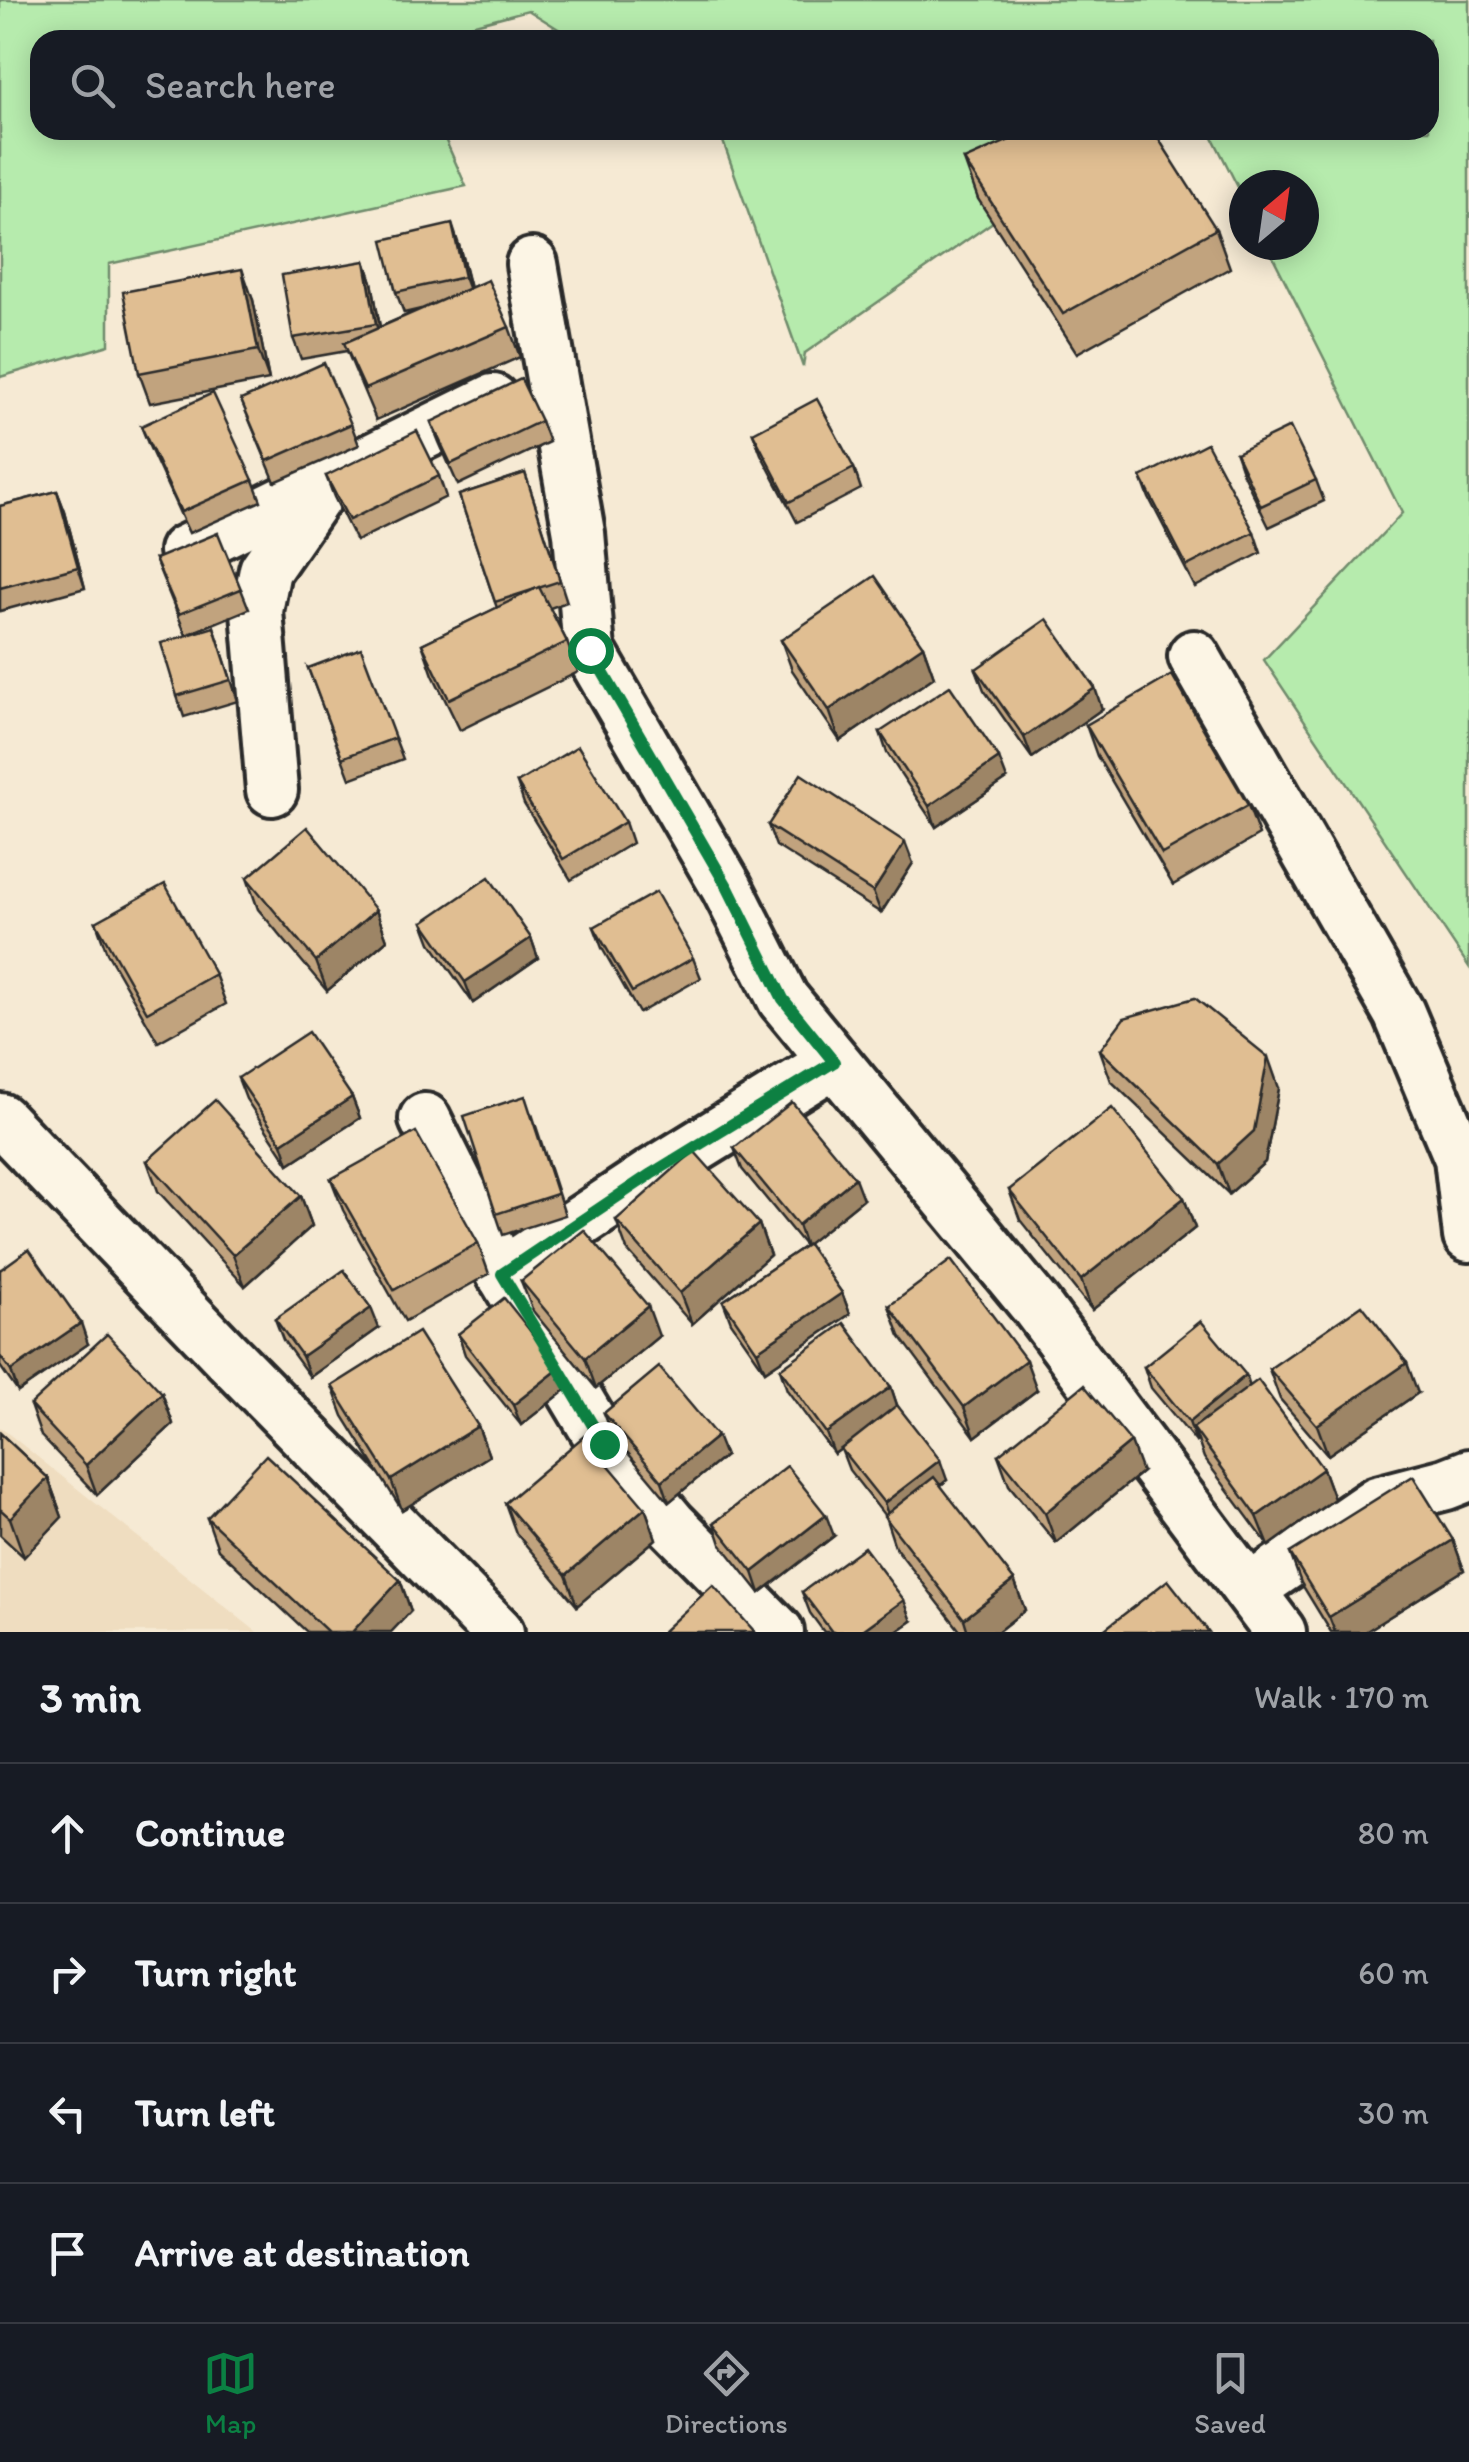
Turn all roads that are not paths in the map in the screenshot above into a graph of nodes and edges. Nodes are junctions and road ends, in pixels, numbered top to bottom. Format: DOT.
graph roads {
  1 [pos="532,264"];
  2 [pos="551,371"];
  3 [pos="327,481"];
  4 [pos="185,551"];
  5 [pos="1194,656"];
  6 [pos="272,790"];
  7 [pos="834,1062"];
  8 [pos="0,1118"];
  9 [pos="425,1119"];
  10 [pos="1469,1236"];
  11 [pos="502,1274"];
  12 [pos="1469,1475"];
  13 [pos="1249,1590"];
  14 [pos="498,1632"];
  15 [pos="778,1632"];
  16 [pos="1280,1632"];
  1 -- 2 [label="street"];
  2 -- 3 [label="street"];
  2 -- 7 [label="street"];
  3 -- 4 [label="street"];
  3 -- 6 [label="street"];
  5 -- 10 [label="street"];
  7 -- 11 [label="street"];
  7 -- 13 [label="street"];
  8 -- 14 [label="street"];
  9 -- 11 [label="street"];
  11 -- 15 [label="street"];
  12 -- 13 [label="street"];
  13 -- 16 [label="street"];
}
